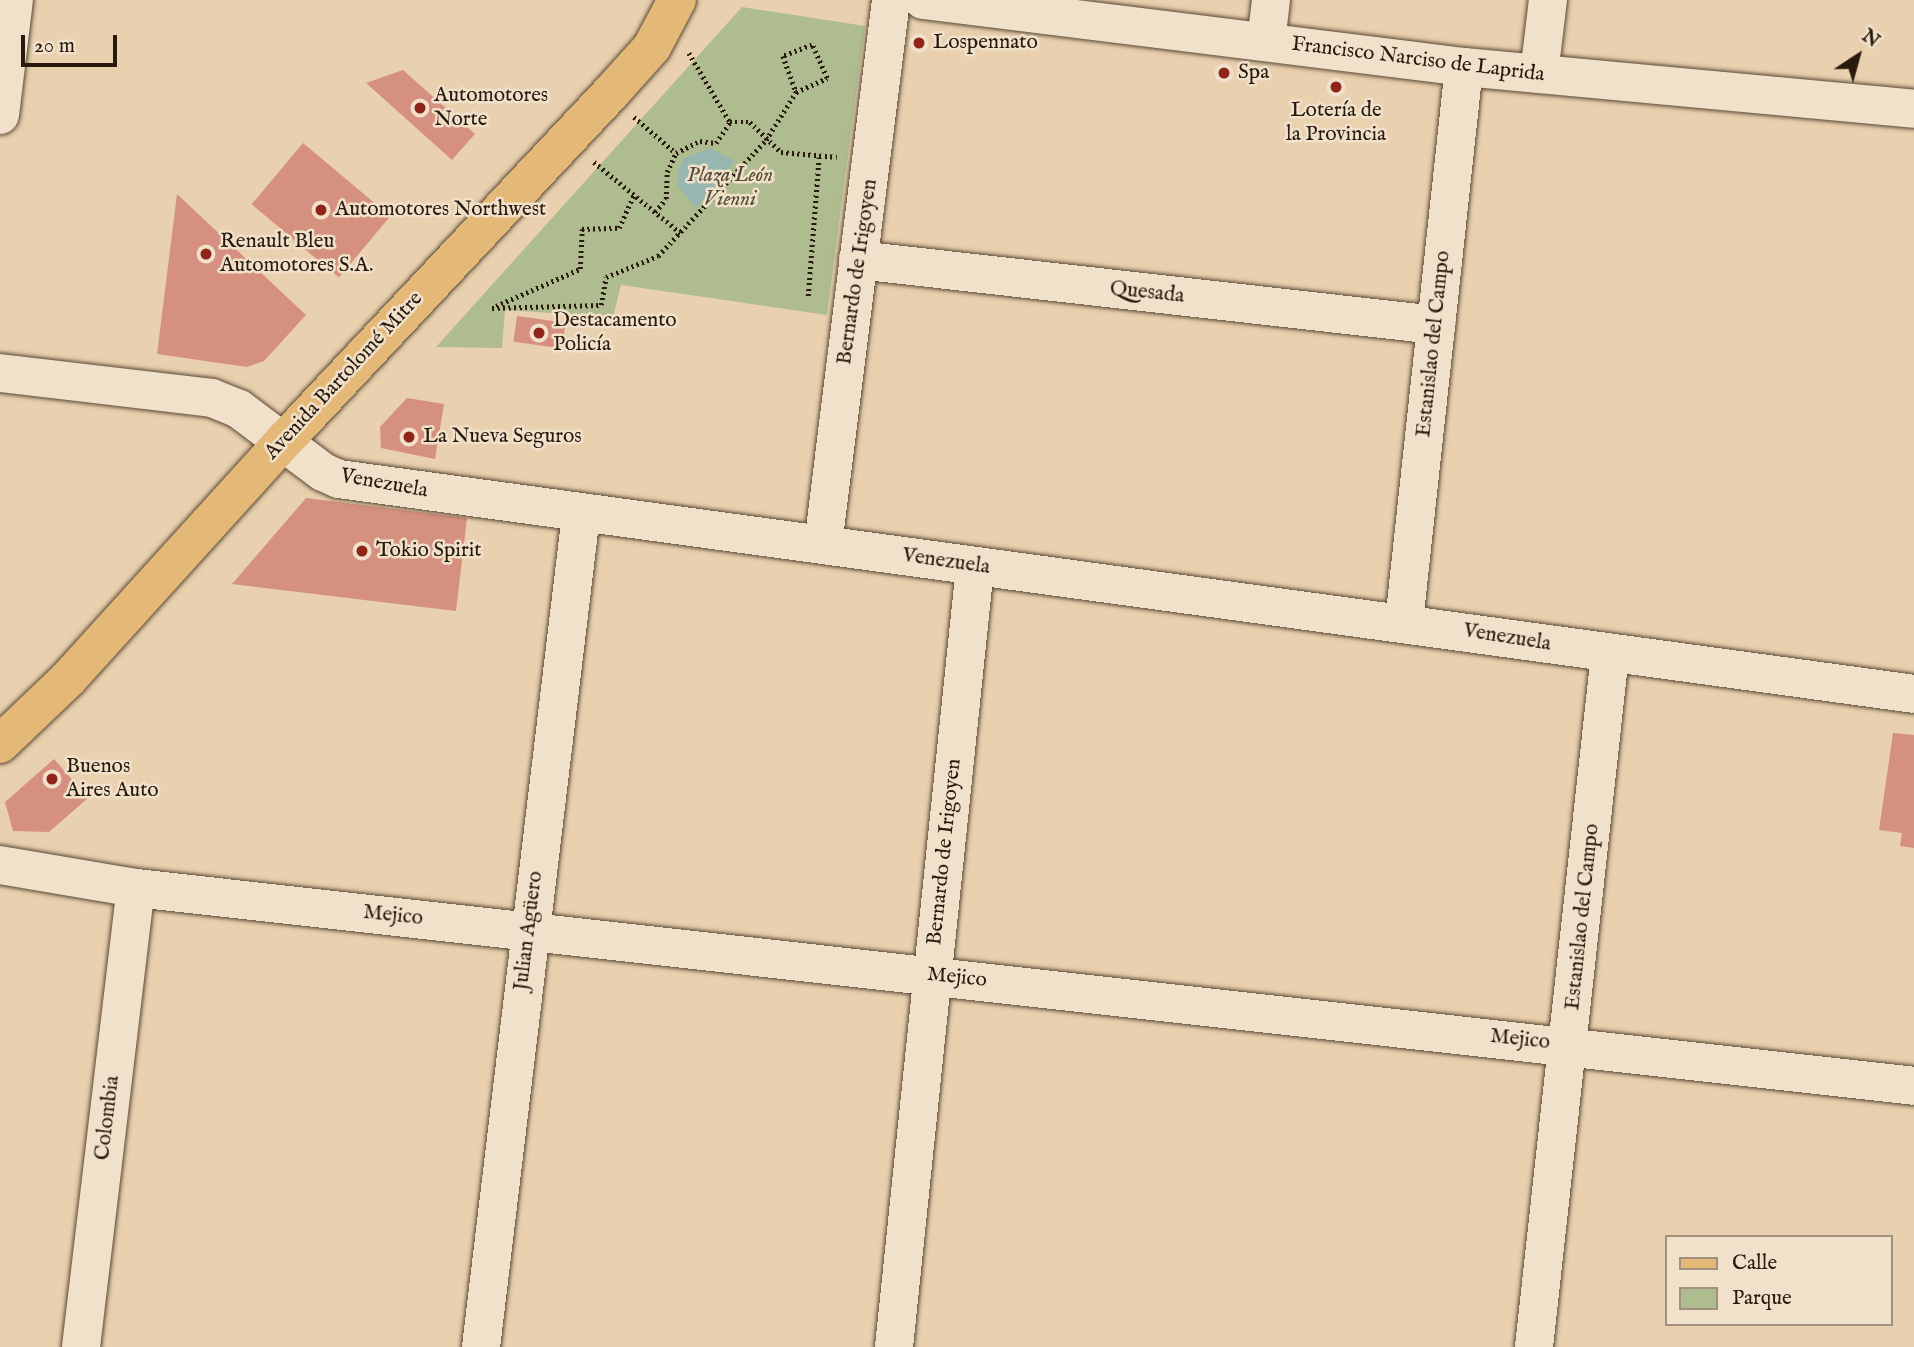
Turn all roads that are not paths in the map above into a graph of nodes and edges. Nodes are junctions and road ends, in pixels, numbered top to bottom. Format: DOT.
graph roads {
  1 [pos="14,0"];
  2 [pos="891,0"];
  3 [pos="923,0"];
  4 [pos="1271,0"];
  5 [pos="1548,0"];
  6 [pos="673,10"];
  7 [pos="1265,42"];
  8 [pos="1464,67"];
  9 [pos="1539,74"];
  10 [pos="1914,109"];
  11 [pos="0,115"];
  12 [pos="858,261"];
  13 [pos="1436,325"];
  14 [pos="0,373"];
  15 [pos="283,442"];
  16 [pos="581,515"];
  17 [pos="823,545"];
  18 [pos="975,567"];
  19 [pos="1404,622"];
  20 [pos="1610,654"];
  21 [pos="1914,694"];
  22 [pos="0,744"];
  23 [pos="0,865"];
  24 [pos="136,888"];
  25 [pos="528,930"];
  26 [pos="932,975"];
  27 [pos="1570,1046"];
  28 [pos="1914,1086"];
  29 [pos="81,1347"];
  30 [pos="481,1347"];
  31 [pos="894,1347"];
  32 [pos="1534,1347"];
  1 -- 11 [label="street"];
  2 -- 12 [label="street, Bernardo de Irigoyen"];
  3 -- 7 [label="street, Francisco Narciso de Laprida"];
  4 -- 7 [label="street"];
  5 -- 9 [label="street"];
  6 -- 15 [label="main road, Avenida Bartolomé Mitre"];
  7 -- 8 [label="street, Francisco Narciso de Laprida"];
  8 -- 9 [label="street, Francisco Narciso de Laprida"];
  8 -- 13 [label="street, Estanislao del Campo"];
  9 -- 10 [label="street, Francisco Narciso de Laprida"];
  12 -- 13 [label="street, Quesada"];
  12 -- 17 [label="street, Bernardo de Irigoyen"];
  13 -- 19 [label="street, Estanislao del Campo"];
  14 -- 15 [label="street, Venezuela"];
  15 -- 16 [label="street, Venezuela"];
  15 -- 22 [label="main road, Avenida Bartolomé Mitre"];
  16 -- 17 [label="street, Venezuela"];
  16 -- 25 [label="street, Julian Agüero"];
  17 -- 18 [label="street, Venezuela"];
  18 -- 19 [label="street, Venezuela"];
  18 -- 26 [label="street, Bernardo de Irigoyen"];
  19 -- 20 [label="street, Venezuela"];
  20 -- 21 [label="street, Venezuela"];
  20 -- 27 [label="street, Estanislao del Campo"];
  23 -- 24 [label="street, Mejico"];
  24 -- 25 [label="street, Mejico"];
  24 -- 29 [label="street, Colombia"];
  25 -- 26 [label="street, Mejico"];
  25 -- 30 [label="street, Julian Agüero"];
  26 -- 27 [label="street, Mejico"];
  26 -- 31 [label="street, Bernardo de Irigoyen"];
  27 -- 28 [label="street, Mejico"];
  27 -- 32 [label="street, Estanislao del Campo"];
}
